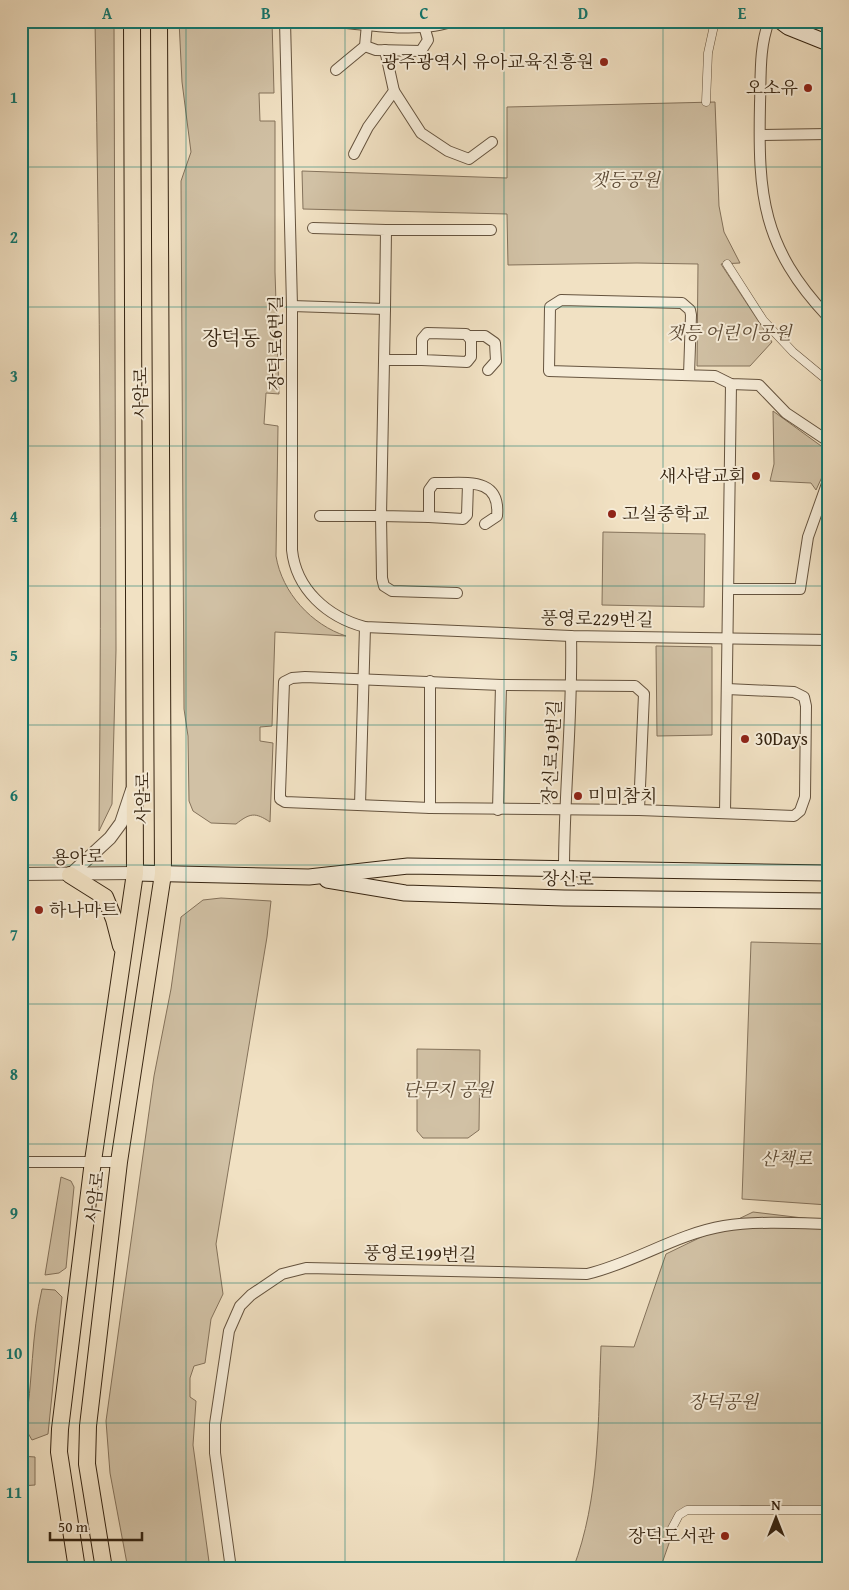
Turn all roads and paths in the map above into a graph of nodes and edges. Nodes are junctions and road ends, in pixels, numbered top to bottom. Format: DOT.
graph roads {
  1 [pos="132,21"];
  2 [pos="159,21"];
  3 [pos="285,21"];
  4 [pos="328,21"];
  5 [pos="452,21"];
  6 [pos="715,21"];
  7 [pos="769,21"];
  8 [pos="780,21"];
  9 [pos="367,24"];
  10 [pos="424,26"];
  11 [pos="828,42"];
  12 [pos="365,46"];
  13 [pos="385,50"];
  14 [pos="336,70"];
  15 [pos="394,91"];
  16 [pos="706,102"];
  17 [pos="828,134"];
  18 [pos="760,135"];
  19 [pos="492,142"];
  20 [pos="354,154"];
  21 [pos="313,228"];
  22 [pos="386,230"];
  23 [pos="491,230"];
  24 [pos="727,264"];
  25 [pos="292,306"];
  26 [pos="385,309"];
  27 [pos="828,316"];
  28 [pos="470,336"];
  29 [pos="385,360"];
  30 [pos="422,360"];
  31 [pos="488,370"];
  32 [pos="690,375"];
  33 [pos="828,380"];
  34 [pos="731,384"];
  35 [pos="828,441"];
  36 [pos="828,481"];
  37 [pos="468,484"];
  38 [pos="320,516"];
  39 [pos="381,516"];
  40 [pos="429,517"];
  41 [pos="484,524"];
  42 [pos="729,589"];
  43 [pos="457,593"];
  44 [pos="365,627"];
  45 [pos="571,636"];
  46 [pos="727,637"];
  47 [pos="828,640"];
  48 [pos="363,679"];
  49 [pos="430,681"];
  50 [pos="572,684"];
  51 [pos="501,685"];
  52 [pos="727,690"];
  53 [pos="135,780"];
  54 [pos="360,805"];
  55 [pos="430,808"];
  56 [pos="564,809"];
  57 [pos="498,810"];
  58 [pos="639,810"];
  59 [pos="725,813"];
  60 [pos="564,869"];
  61 [pos="135,873"];
  62 [pos="828,873"];
  63 [pos="21,874"];
  64 [pos="163,874"];
  65 [pos="70,875"];
  66 [pos="308,877"];
  67 [pos="828,901"];
  68 [pos="123,954"];
  69 [pos="93,1161"];
  70 [pos="21,1162"];
  71 [pos="119,1162"];
  72 [pos="828,1224"];
  73 [pos="828,1510"];
  74 [pos="670,1532"];
  75 [pos="77,1569"];
  76 [pos="104,1569"];
  77 [pos="231,1569"];
  1 -- 53 [label="main road, 사암로"];
  2 -- 64 [label="main road, 사암로"];
  3 -- 25 [label="street, 장덕로6번길"];
  4 -- 9 [label="street"];
  5 -- 10 [label="street"];
  6 -- 16 [label="street"];
  7 -- 18 [label="street"];
  8 -- 11 [label="main road"];
  9 -- 10 [label="street"];
  9 -- 12 [label="street"];
  10 -- 13 [label="street"];
  12 -- 13 [label="street"];
  12 -- 14 [label="street"];
  13 -- 15 [label="street"];
  15 -- 19 [label="street"];
  15 -- 20 [label="street"];
  17 -- 18 [label="street"];
  18 -- 27 [label="street"];
  21 -- 22 [label="street"];
  22 -- 23 [label="street"];
  22 -- 26 [label="street"];
  24 -- 33 [label="street"];
  25 -- 26 [label="street"];
  25 -- 44 [label="street, 장덕로6번길"];
  26 -- 29 [label="street"];
  28 -- 30 [label="street"];
  28 -- 30 [label="street"];
  28 -- 31 [label="street"];
  29 -- 30 [label="street"];
  29 -- 39 [label="street"];
  32 -- 32 [label="street"];
  32 -- 34 [label="street"];
  34 -- 35 [label="street"];
  34 -- 42 [label="street"];
  36 -- 42 [label="street"];
  37 -- 40 [label="street"];
  37 -- 40 [label="street"];
  37 -- 41 [label="street"];
  38 -- 39 [label="street"];
  39 -- 40 [label="street"];
  39 -- 43 [label="street"];
  42 -- 46 [label="street"];
  44 -- 45 [label="street, 풍영로229번길"];
  44 -- 48 [label="street"];
  45 -- 46 [label="street, 풍영로229번길"];
  45 -- 50 [label="street, 장신로19번길"];
  46 -- 47 [label="street, 풍영로229번길"];
  46 -- 52 [label="street"];
  48 -- 49 [label="street"];
  48 -- 54 [label="street"];
  48 -- 54 [label="street"];
  49 -- 51 [label="street"];
  49 -- 55 [label="street"];
  50 -- 51 [label="street"];
  50 -- 56 [label="street, 장신로19번길"];
  50 -- 58 [label="street"];
  51 -- 57 [label="street"];
  52 -- 59 [label="street"];
  52 -- 59 [label="street"];
  53 -- 61 [label="main road, 사암로"];
  53 -- 65 [label="street"];
  54 -- 55 [label="street"];
  55 -- 57 [label="street"];
  56 -- 57 [label="street"];
  56 -- 58 [label="street"];
  56 -- 60 [label="street, 장신로19번길"];
  58 -- 59 [label="street"];
  60 -- 62 [label="main road, 장신로"];
  60 -- 66 [label="main road, 장신로"];
  61 -- 64 [label="main road, 장신로"];
  61 -- 65 [label="street, 용아로"];
  61 -- 68 [label="main road, 사암로"];
  63 -- 65 [label="street, 용아로"];
  64 -- 66 [label="main road, 장신로"];
  64 -- 71 [label="main road, 사암로"];
  65 -- 68 [label="main road"];
  66 -- 67 [label="main road, 장신로"];
  68 -- 69 [label="main road, 사암로"];
  69 -- 70 [label="street"];
  69 -- 71 [label="street"];
  69 -- 75 [label="main road, 사암로"];
  71 -- 76 [label="main road, 사암로"];
  72 -- 77 [label="street, 풍영로199번길"];
  73 -- 74 [label="street"];
}
